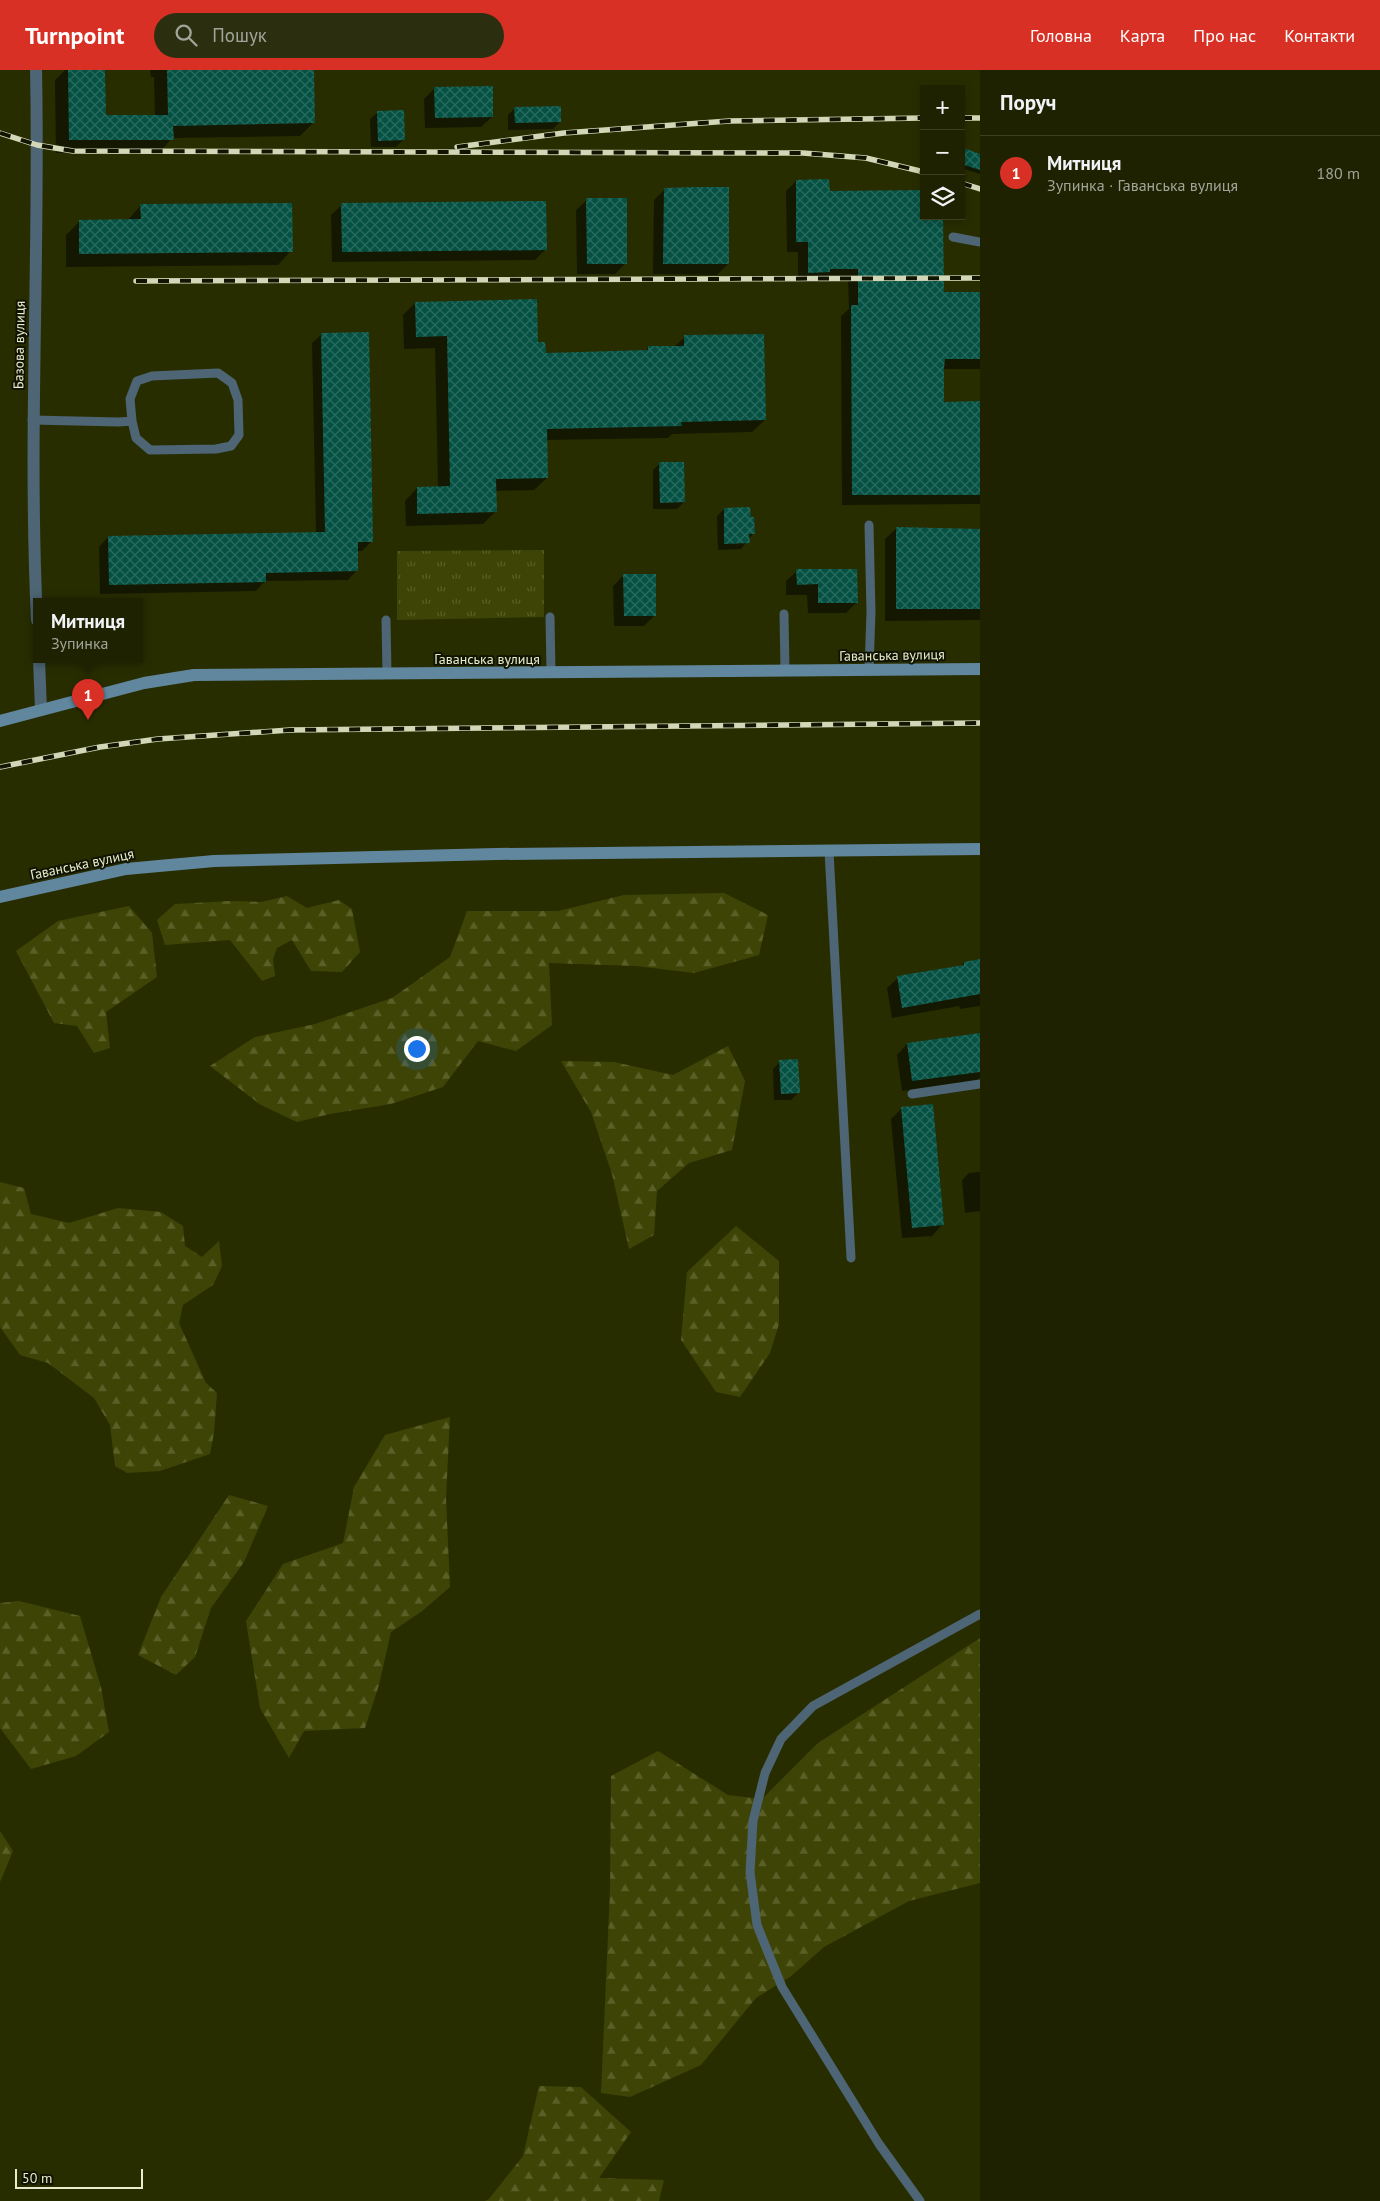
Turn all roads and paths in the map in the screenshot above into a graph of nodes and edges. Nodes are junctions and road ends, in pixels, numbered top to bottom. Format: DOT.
graph roads {
  1 [pos="36,70"];
  2 [pos="953,237"];
  3 [pos="980,242"];
  4 [pos="32,420"];
  5 [pos="132,421"];
  6 [pos="869,526"];
  7 [pos="36,598"];
  8 [pos="784,614"];
  9 [pos="550,617"];
  10 [pos="386,620"];
  11 [pos="39,663"];
  12 [pos="980,669"];
  13 [pos="869,670"];
  14 [pos="785,672"];
  15 [pos="551,673"];
  16 [pos="387,674"];
  17 [pos="41,710"];
  18 [pos="0,721"];
  19 [pos="980,849"];
  20 [pos="829,850"];
  21 [pos="0,897"];
  22 [pos="980,1084"];
  23 [pos="912,1094"];
  24 [pos="852,1258"];
  25 [pos="980,1614"];
  26 [pos="920,2201"];
  1 -- 4 [label="street, Базова вулиця"];
  2 -- 3 [label="lane"];
  4 -- 5 [label="lane"];
  4 -- 7 [label="street, Базова вулиця"];
  5 -- 5 [label="lane"];
  6 -- 13 [label="lane"];
  8 -- 14 [label="lane"];
  9 -- 15 [label="lane"];
  10 -- 16 [label="lane"];
  11 -- 17 [label="street"];
  12 -- 13 [label="street, Гаванська вулиця"];
  13 -- 14 [label="street, Гаванська вулиця"];
  14 -- 15 [label="street, Гаванська вулиця"];
  15 -- 16 [label="street, Гаванська вулиця"];
  16 -- 17 [label="street, Гаванська вулиця"];
  17 -- 18 [label="street, Гаванська вулиця"];
  19 -- 20 [label="street, Гаванська вулиця"];
  20 -- 21 [label="street, Гаванська вулиця"];
  20 -- 24 [label="lane"];
  22 -- 23 [label="lane"];
  25 -- 26 [label="lane"];
}
